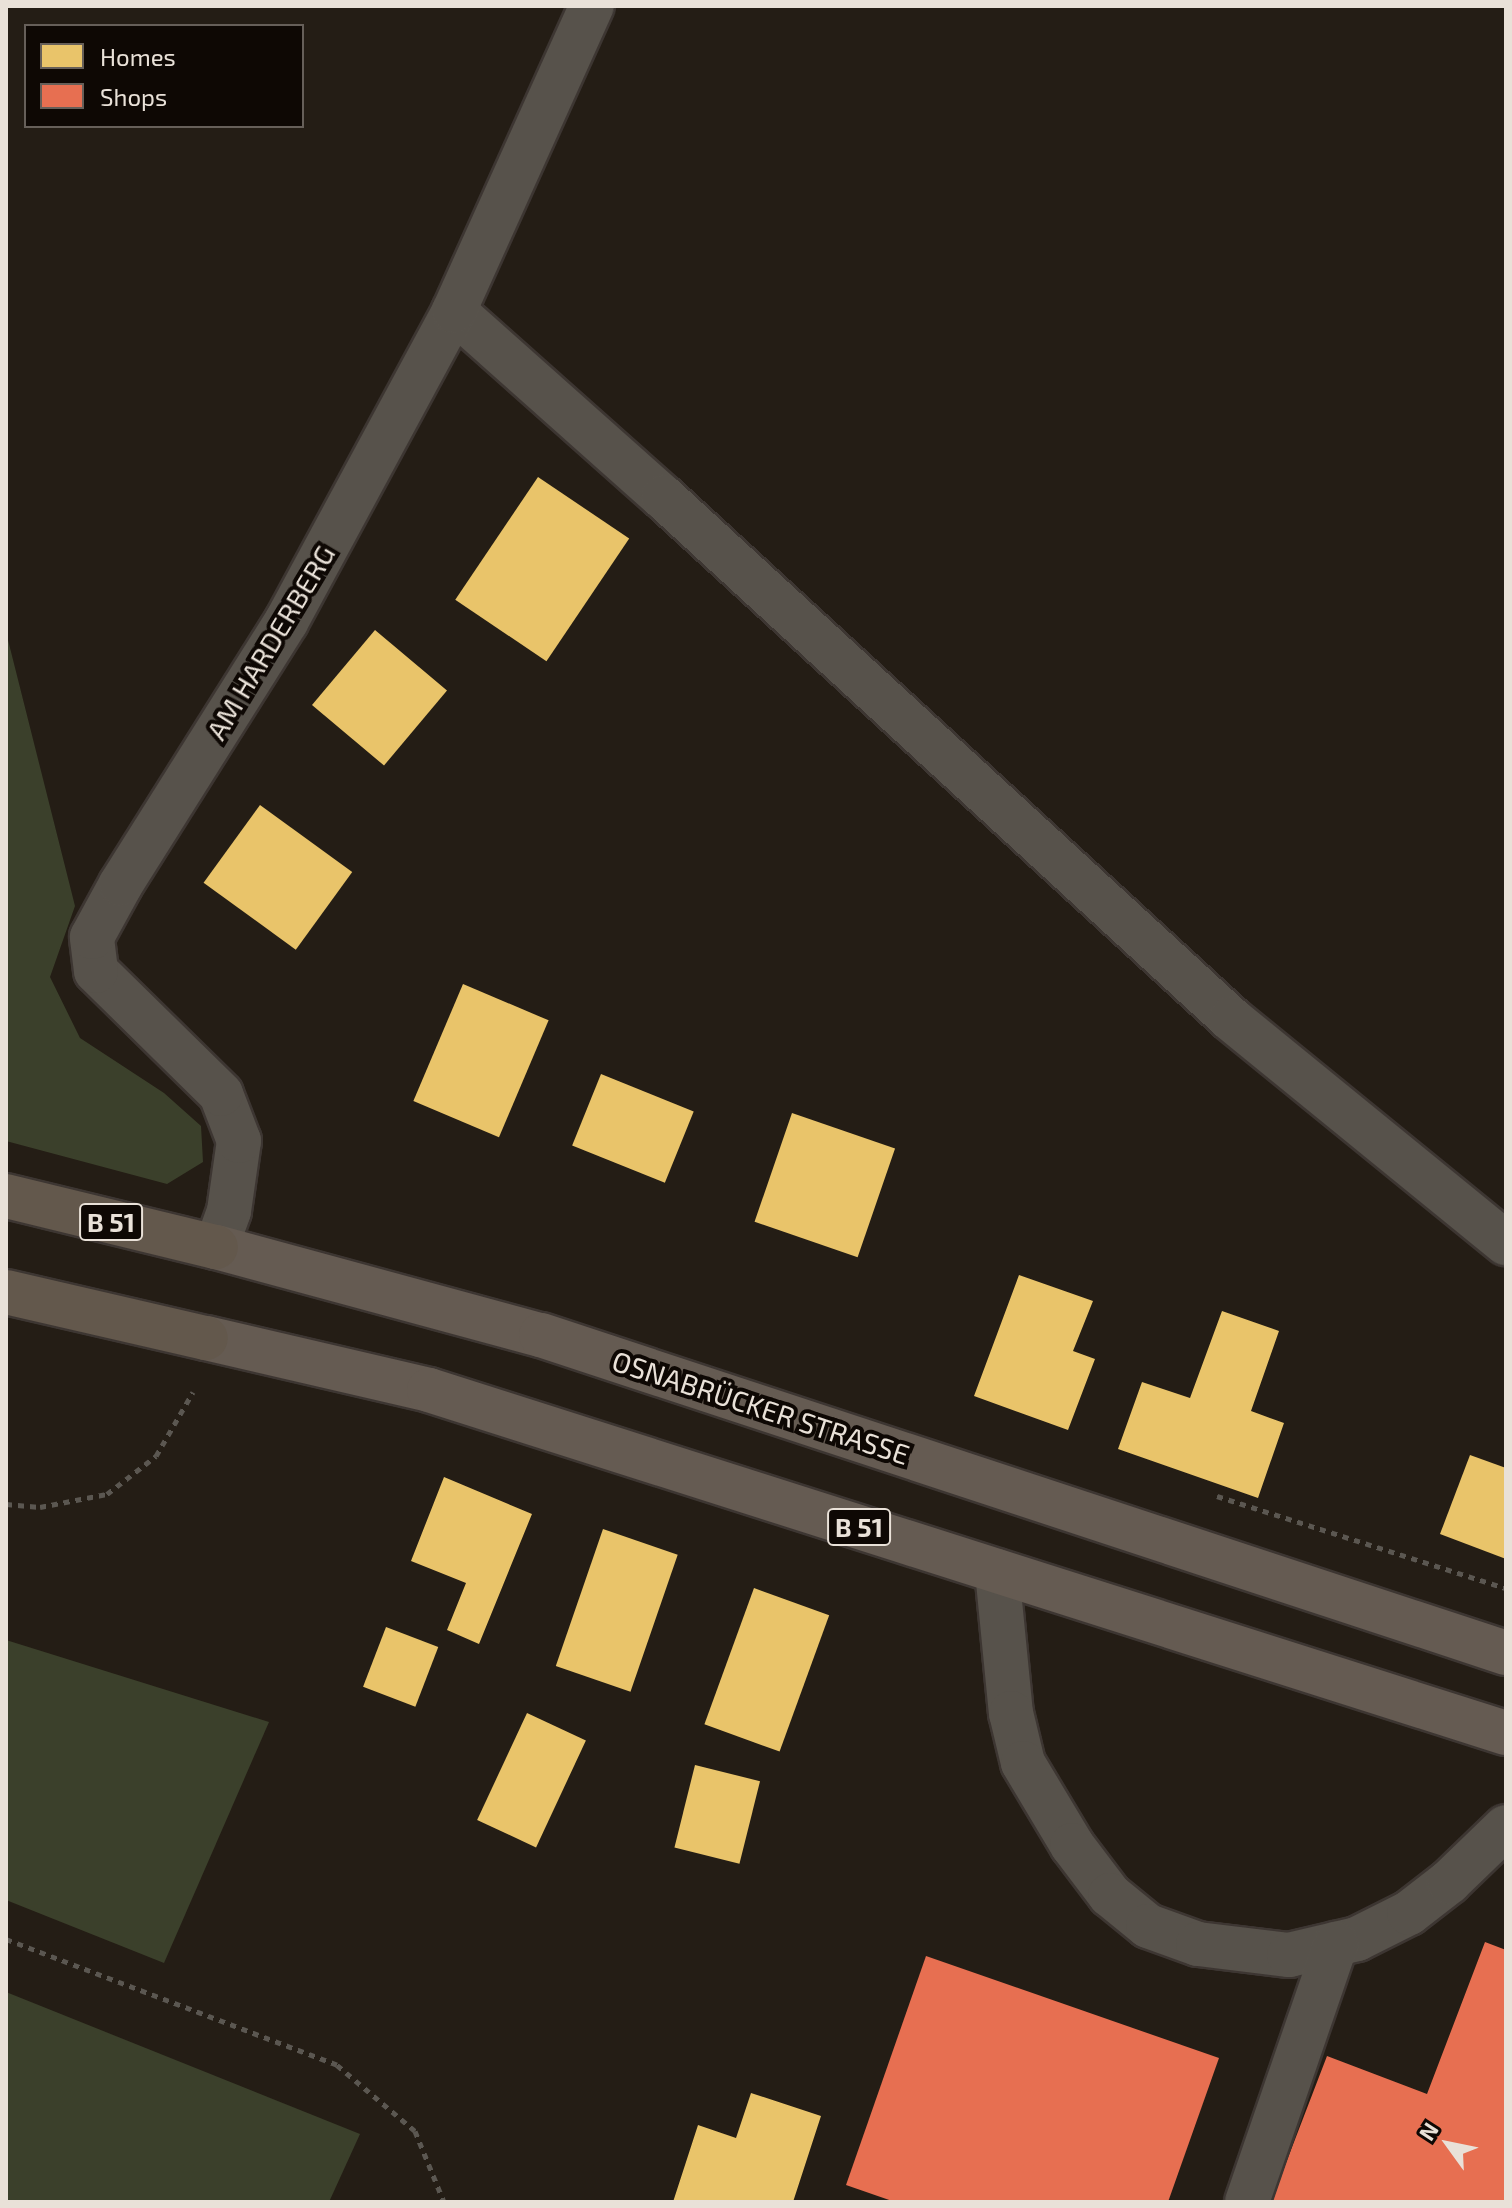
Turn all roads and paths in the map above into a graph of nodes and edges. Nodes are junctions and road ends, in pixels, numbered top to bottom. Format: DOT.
graph roads {
  1 [pos="592,6"];
  2 [pos="454,311"];
  3 [pos="6,1196"];
  4 [pos="1506,1243"];
  5 [pos="216,1247"];
  6 [pos="6,1292"];
  7 [pos="206,1338"];
  8 [pos="6,1504"];
  9 [pos="997,1571"];
  10 [pos="1506,1653"];
  11 [pos="1506,1733"];
  12 [pos="1506,1827"];
  13 [pos="6,1939"];
  14 [pos="1336,1944"];
  15 [pos="444,2202"];
  16 [pos="1247,2202"];
  1 -- 2 [label="street, AM HARDERBERG"];
  2 -- 4 [label="street"];
  2 -- 5 [label="street, AM HARDERBERG"];
  3 -- 5 [label="highway, OSNABRÜCKER STRASSE / B 51"];
  5 -- 10 [label="main road, OSNABRÜCKER STRASSE / B 51"];
  6 -- 7 [label="highway, B 51"];
  7 -- 8 [label="path"];
  7 -- 9 [label="main road, B 51"];
  9 -- 11 [label="main road, B 51"];
  9 -- 14 [label="street"];
  12 -- 14 [label="street"];
  13 -- 15 [label="path"];
  14 -- 16 [label="street"];
}
